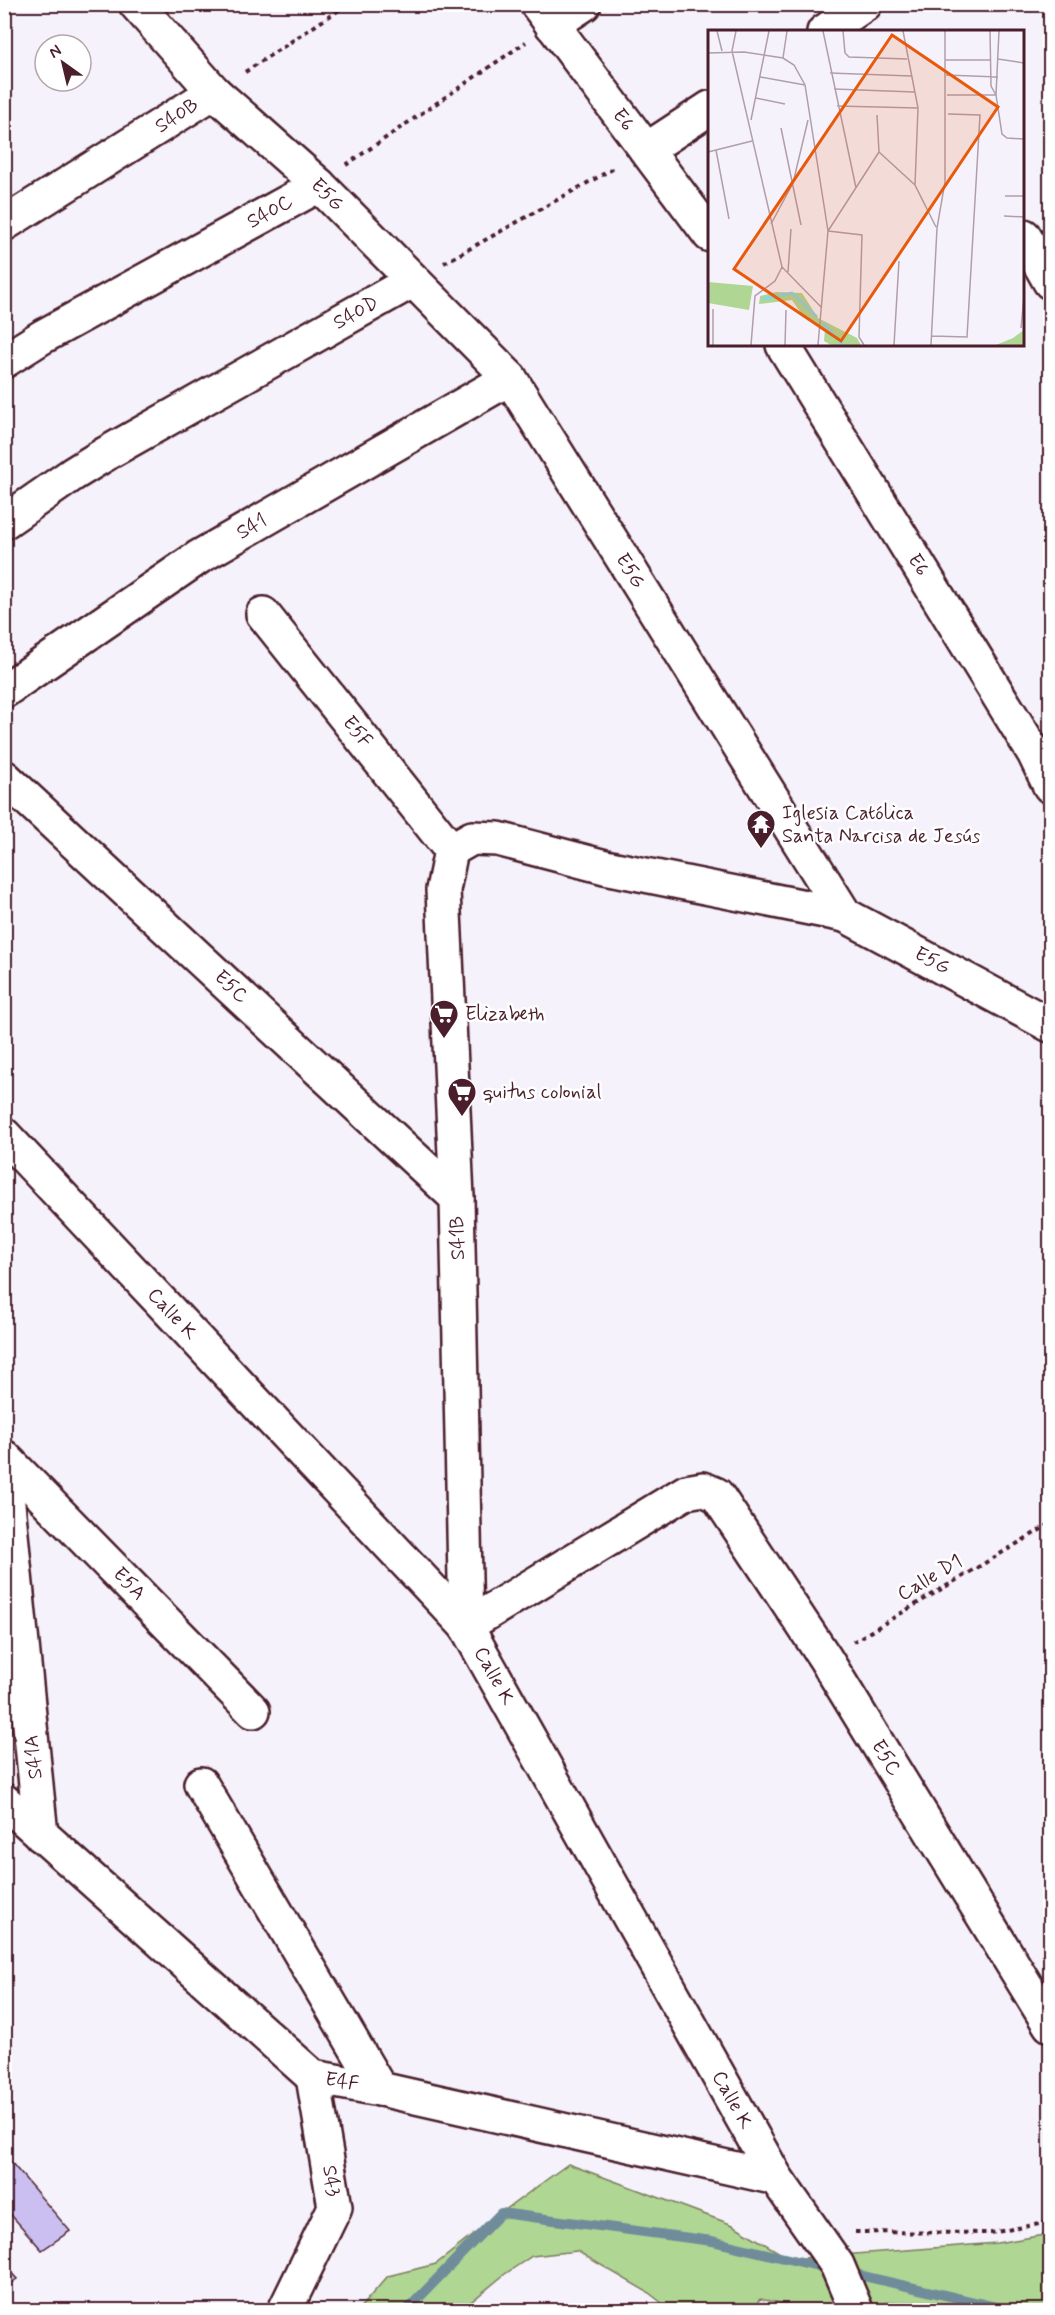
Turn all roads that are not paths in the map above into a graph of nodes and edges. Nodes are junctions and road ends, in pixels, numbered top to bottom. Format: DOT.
graph roads {
  1 [pos="136,4"];
  2 [pos="584,4"];
  3 [pos="865,4"];
  4 [pos="544,15"];
  5 [pos="827,30"];
  6 [pos="214,92"];
  7 [pos="708,109"];
  8 [pos="646,150"];
  9 [pos="319,184"];
  10 [pos="4,224"];
  11 [pos="708,232"];
  12 [pos="1025,239"];
  13 [pos="412,281"];
  14 [pos="1050,282"];
  15 [pos="784,346"];
  16 [pos="4,362"];
  17 [pos="510,378"];
  18 [pos="4,522"];
  19 [pos="263,614"];
  20 [pos="4,691"];
  21 [pos="4,777"];
  22 [pos="1050,786"];
  23 [pos="451,850"];
  24 [pos="845,915"];
  25 [pos="1050,1025"];
  26 [pos="4,1135"];
  27 [pos="457,1197"];
  28 [pos="4,1457"];
  29 [pos="4,1464"];
  30 [pos="466,1626"];
  31 [pos="253,1711"];
  32 [pos="201,1784"];
  33 [pos="4,1801"];
  34 [pos="41,1835"];
  35 [pos="1050,2025"];
  36 [pos="313,2077"];
  37 [pos="380,2089"];
  38 [pos="776,2178"];
  39 [pos="285,2310"];
  40 [pos="856,2310"];
  1 -- 6 [label="street, E5G"];
  2 -- 4 [label="street"];
  3 -- 5 [label="street"];
  4 -- 8 [label="street, E6"];
  6 -- 9 [label="street, E5G"];
  6 -- 10 [label="street, S40B"];
  7 -- 8 [label="street"];
  8 -- 11 [label="street, E6"];
  9 -- 13 [label="street, E5G"];
  9 -- 16 [label="street, S40C"];
  12 -- 14 [label="street"];
  13 -- 17 [label="street, E5G"];
  13 -- 18 [label="street, S40D"];
  15 -- 22 [label="street, E6"];
  17 -- 20 [label="street, S41"];
  17 -- 24 [label="street, E5G"];
  19 -- 23 [label="street, E5F"];
  21 -- 27 [label="street, E5C"];
  23 -- 24 [label="street"];
  23 -- 27 [label="street, S41B"];
  24 -- 25 [label="street, E5G"];
  26 -- 30 [label="street, Calle K"];
  27 -- 30 [label="street, S41B"];
  28 -- 31 [label="street, E5A"];
  29 -- 34 [label="street, S41A"];
  30 -- 35 [label="street, E5C"];
  30 -- 38 [label="street, Calle K"];
  32 -- 37 [label="street"];
  33 -- 34 [label="street, E4F"];
  34 -- 36 [label="street, E4F"];
  36 -- 37 [label="street, E4F"];
  36 -- 39 [label="street, S43"];
  37 -- 38 [label="street, E4F"];
  38 -- 40 [label="street, Calle K"];
}
